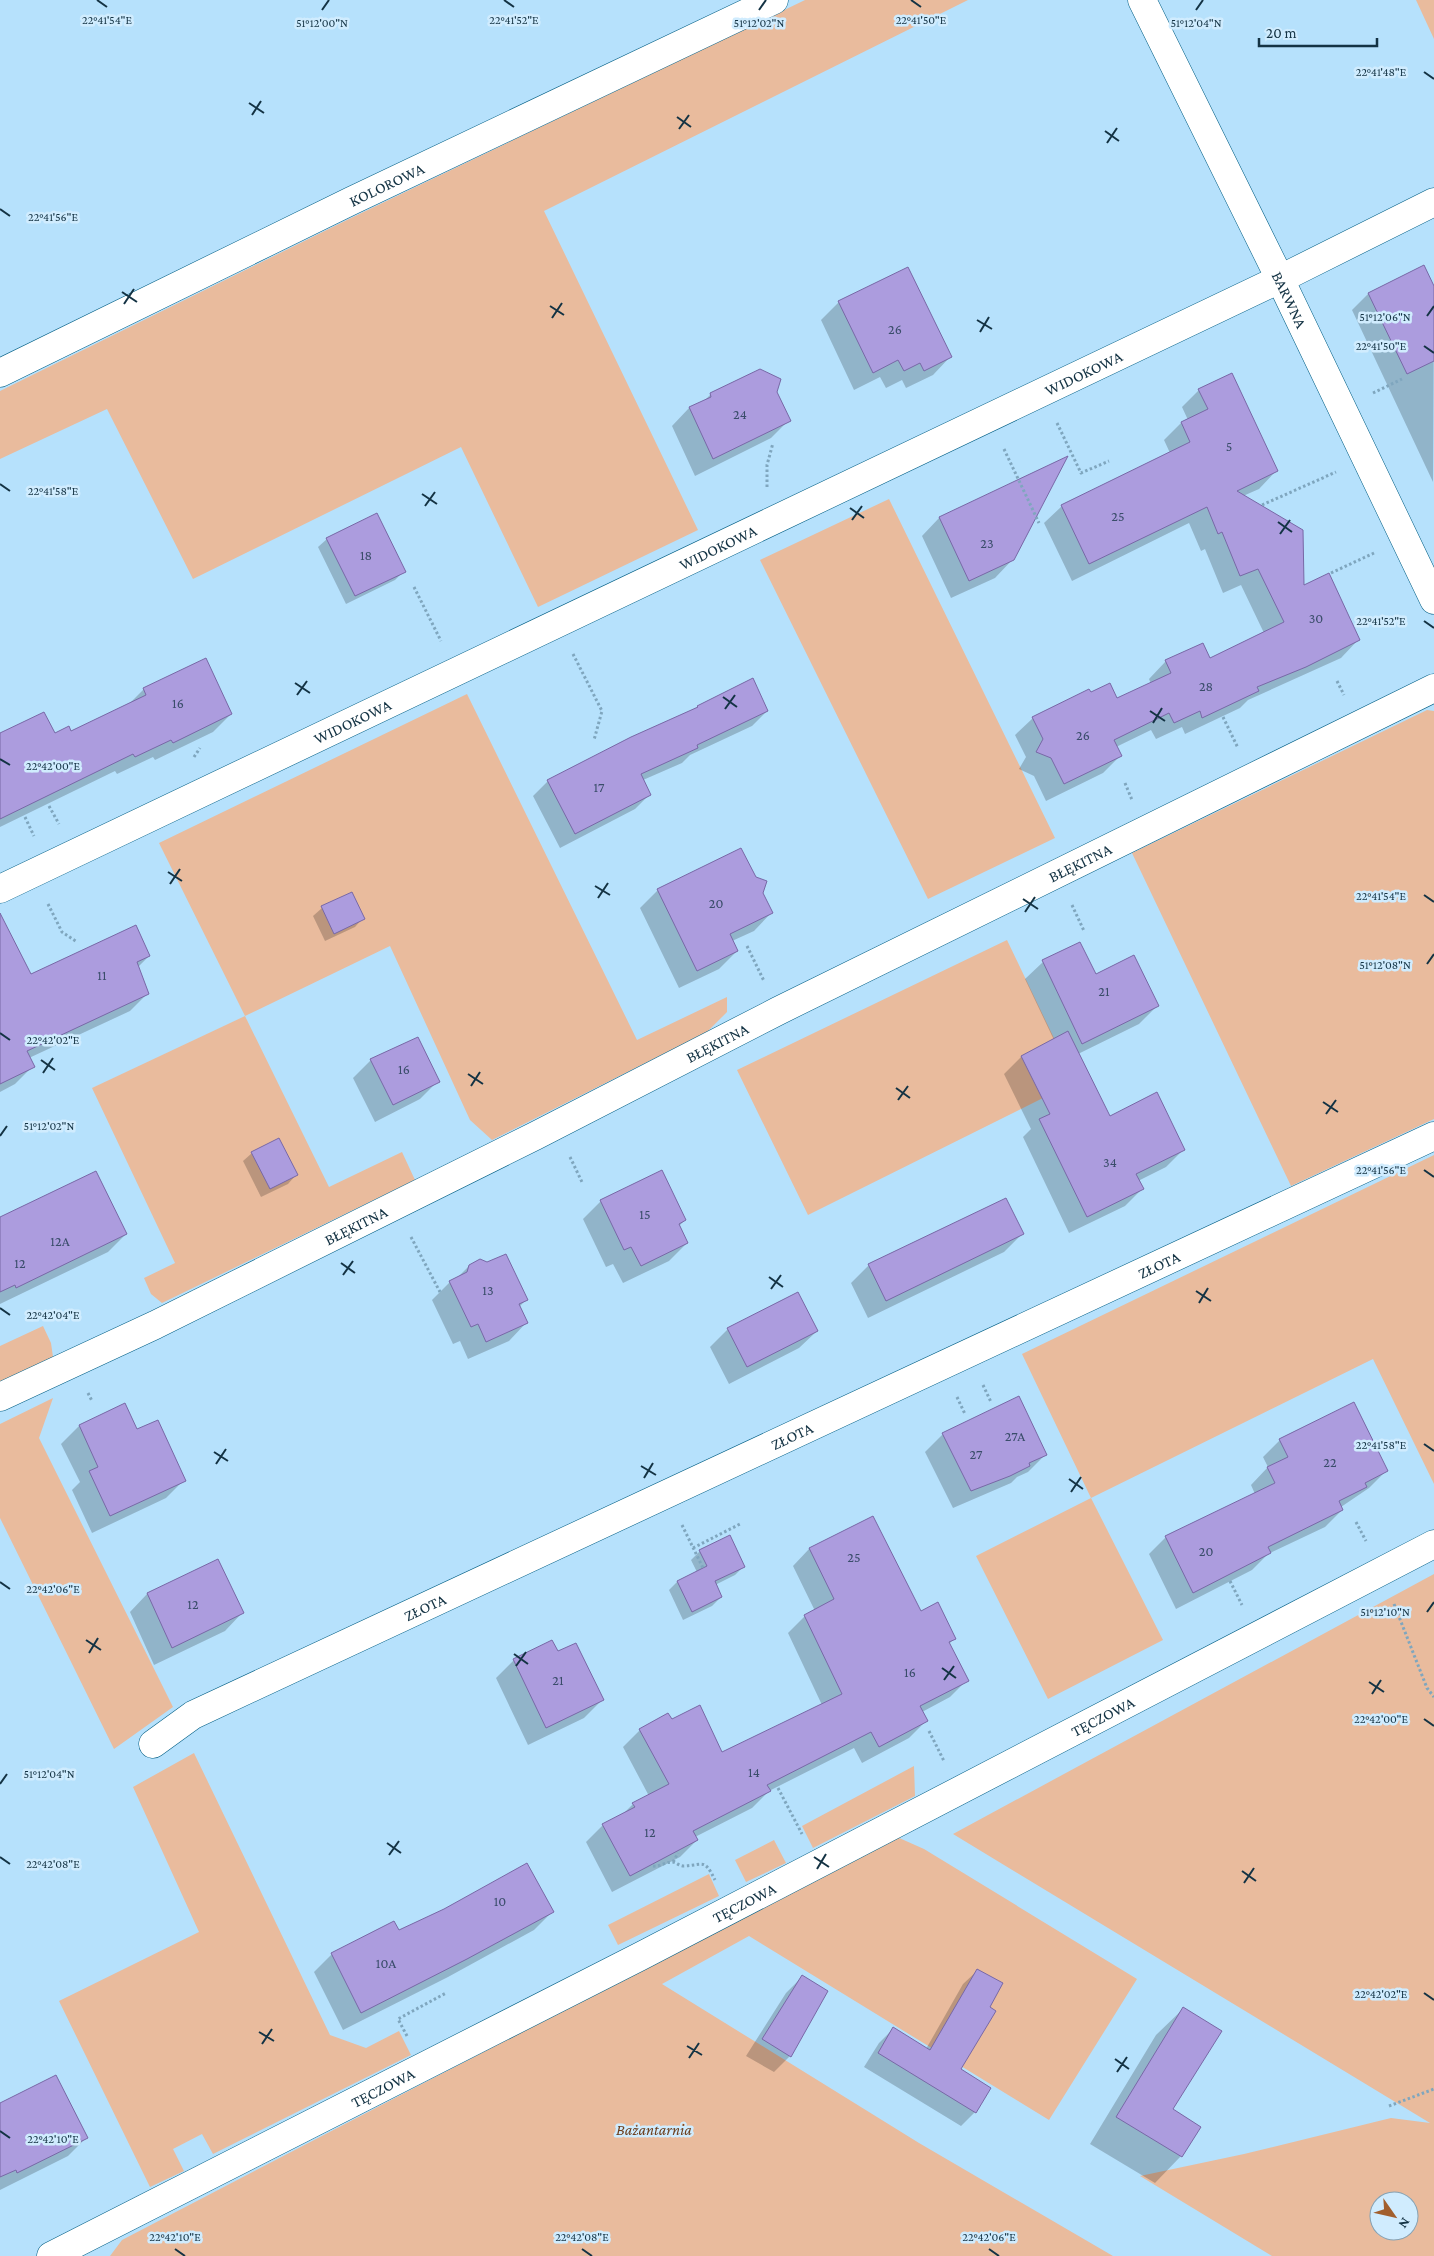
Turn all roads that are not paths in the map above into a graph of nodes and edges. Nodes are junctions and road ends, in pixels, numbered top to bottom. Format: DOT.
graph roads {
  1 [pos="774,0"];
  2 [pos="1142,0"];
  3 [pos="1434,202"];
  4 [pos="1280,278"];
  5 [pos="0,373"];
  6 [pos="1434,600"];
  7 [pos="1434,688"];
  8 [pos="0,889"];
  9 [pos="1434,1136"];
  10 [pos="0,1397"];
  11 [pos="1434,1544"];
  12 [pos="153,1744"];
  13 [pos="51,2256"];
  1 -- 5 [label="street, KOLOROWA"];
  2 -- 4 [label="street, BARWNA"];
  3 -- 4 [label="street, WIDOKOWA"];
  4 -- 6 [label="street, BARWNA"];
  4 -- 8 [label="street, WIDOKOWA"];
  7 -- 10 [label="street, BŁĘKITNA"];
  9 -- 12 [label="street, ZŁOTA"];
  11 -- 13 [label="street, TĘCZOWA"];
}
